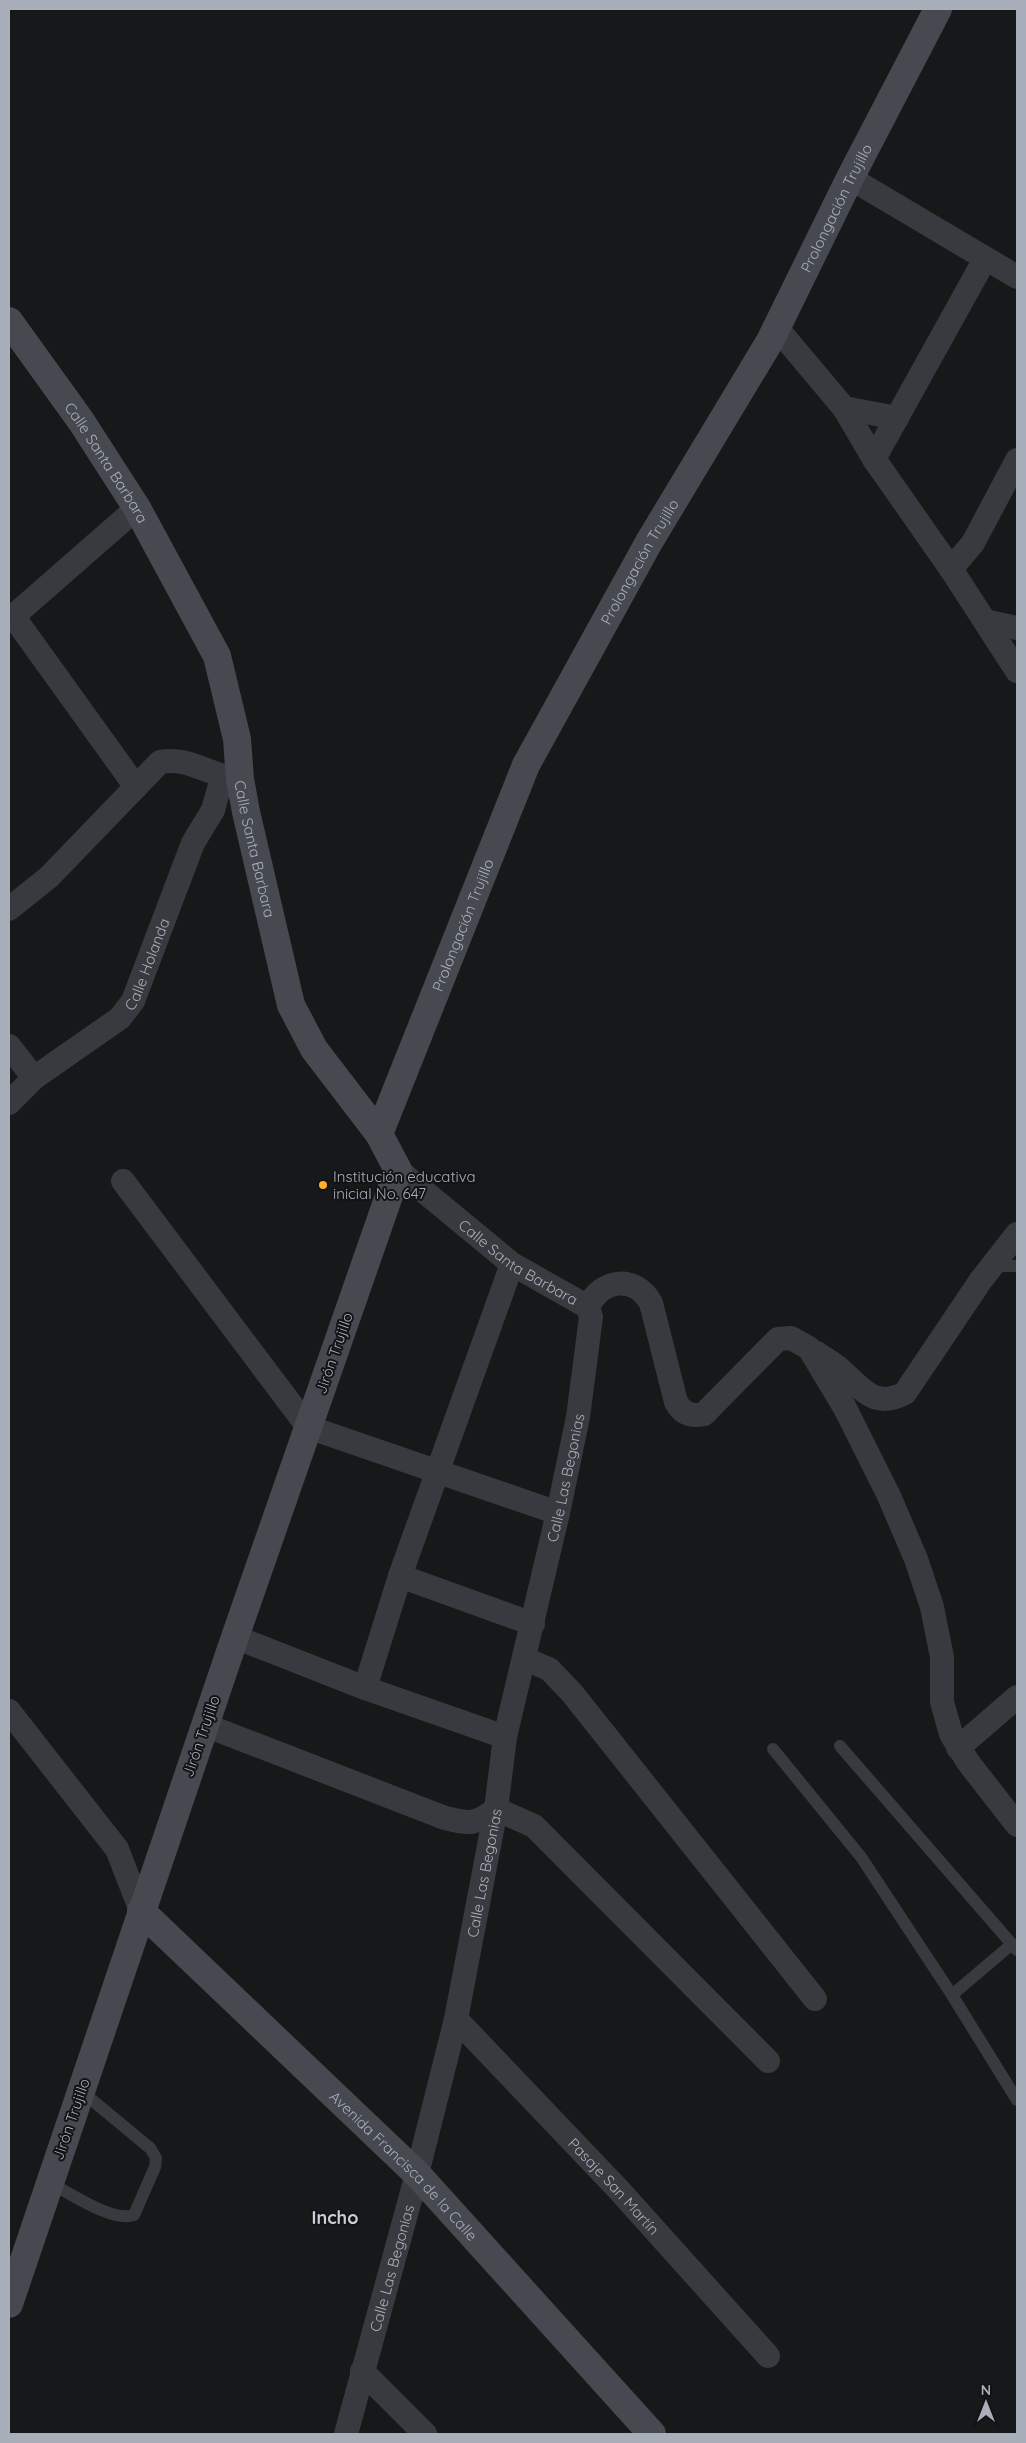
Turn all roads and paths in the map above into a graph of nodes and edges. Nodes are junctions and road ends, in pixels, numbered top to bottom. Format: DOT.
graph roads {
  1 [pos="938,9"];
  2 [pos="850,178"];
  3 [pos="985,259"];
  4 [pos="1017,277"];
  5 [pos="9,321"];
  6 [pos="776,327"];
  7 [pos="844,408"];
  8 [pos="897,418"];
  9 [pos="874,459"];
  10 [pos="1017,460"];
  11 [pos="137,508"];
  12 [pos="951,569"];
  13 [pos="11,618"];
  14 [pos="985,621"];
  15 [pos="1017,628"];
  16 [pos="1017,672"];
  17 [pos="231,778"];
  18 [pos="136,787"];
  19 [pos="213,810"];
  20 [pos="246,812"];
  21 [pos="9,909"];
  22 [pos="9,1046"];
  23 [pos="34,1078"];
  24 [pos="9,1103"];
  25 [pos="379,1134"];
  26 [pos="398,1170"];
  27 [pos="123,1182"];
  28 [pos="1017,1234"];
  29 [pos="512,1264"];
  30 [pos="992,1266"];
  31 [pos="1017,1266"];
  32 [pos="588,1307"];
  33 [pos="810,1348"];
  34 [pos="308,1428"];
  35 [pos="438,1471"];
  36 [pos="558,1514"];
  37 [pos="400,1576"];
  38 [pos="533,1624"];
  39 [pos="235,1637"];
  40 [pos="525,1659"];
  41 [pos="365,1688"];
  42 [pos="1017,1697"];
  43 [pos="9,1711"];
  44 [pos="205,1725"];
  45 [pos="505,1737"];
  46 [pos="840,1746"];
  47 [pos="958,1748"];
  48 [pos="773,1749"];
  49 [pos="496,1809"];
  50 [pos="1017,1825"];
  51 [pos="141,1911"];
  52 [pos="1014,1947"];
  53 [pos="952,1995"];
  54 [pos="815,1998"];
  55 [pos="456,2018"];
  56 [pos="768,2061"];
  57 [pos="81,2091"];
  58 [pos="1017,2100"];
  59 [pos="417,2174"];
  60 [pos="50,2183"];
  61 [pos="9,2304"];
  62 [pos="768,2356"];
  63 [pos="362,2370"];
  64 [pos="346,2434"];
  65 [pos="424,2434"];
  66 [pos="652,2434"];
  1 -- 2 [label="street, Prolongación Trujillo"];
  2 -- 3 [label="street"];
  2 -- 6 [label="street, Prolongación Trujillo"];
  3 -- 4 [label="street"];
  3 -- 8 [label="street"];
  5 -- 11 [label="street, Calle Santa Barbara"];
  6 -- 7 [label="street"];
  6 -- 25 [label="street, Prolongación Trujillo"];
  7 -- 8 [label="street"];
  7 -- 9 [label="street"];
  8 -- 9 [label="street"];
  9 -- 12 [label="street"];
  10 -- 12 [label="street"];
  11 -- 13 [label="street"];
  11 -- 17 [label="street, Calle Santa Barbara"];
  12 -- 14 [label="street"];
  13 -- 18 [label="street"];
  14 -- 15 [label="street"];
  14 -- 16 [label="street"];
  17 -- 18 [label="street"];
  17 -- 19 [label="street, Calle Holanda"];
  17 -- 20 [label="street, Calle Santa Barbara"];
  18 -- 21 [label="street"];
  19 -- 20 [label="street"];
  19 -- 23 [label="street, Calle Holanda"];
  20 -- 25 [label="street, Calle Santa Barbara"];
  22 -- 23 [label="street"];
  23 -- 24 [label="street, Calle Holanda"];
  25 -- 26 [label="street, Calle Santa Barbara"];
  26 -- 29 [label="street, Calle Santa Barbara"];
  26 -- 34 [label="street, Jirón Trujillo"];
  27 -- 34 [label="street"];
  28 -- 30 [label="street"];
  29 -- 32 [label="street, Calle Santa Barbara"];
  29 -- 35 [label="street"];
  30 -- 31 [label="lane"];
  30 -- 33 [label="street"];
  32 -- 33 [label="street"];
  32 -- 36 [label="street, Calle Las Begonias"];
  33 -- 47 [label="street"];
  34 -- 35 [label="street"];
  34 -- 39 [label="street, Jirón Trujillo"];
  35 -- 36 [label="street"];
  35 -- 37 [label="street"];
  36 -- 38 [label="street, Calle Las Begonias"];
  37 -- 38 [label="street"];
  37 -- 41 [label="street"];
  38 -- 40 [label="street, Calle Las Begonias"];
  39 -- 41 [label="street"];
  39 -- 44 [label="street, Jirón Trujillo"];
  40 -- 45 [label="street, Calle Las Begonias"];
  40 -- 54 [label="street"];
  41 -- 45 [label="street"];
  42 -- 47 [label="street"];
  43 -- 51 [label="street"];
  44 -- 49 [label="street"];
  44 -- 51 [label="street, Jirón Trujillo"];
  45 -- 49 [label="street, Calle Las Begonias"];
  46 -- 52 [label="lane"];
  47 -- 50 [label="street"];
  48 -- 53 [label="lane"];
  49 -- 55 [label="street, Calle Las Begonias"];
  49 -- 56 [label="street"];
  51 -- 57 [label="street, Jirón Trujillo"];
  51 -- 59 [label="street, Avenida Francisca de la Calle"];
  52 -- 53 [label="lane"];
  53 -- 58 [label="lane"];
  55 -- 59 [label="street, Calle Las Begonias"];
  55 -- 62 [label="street, Pasaje San Martín"];
  57 -- 60 [label="street, Jirón Trujillo"];
  57 -- 60 [label="lane"];
  59 -- 63 [label="street, Calle Las Begonias"];
  59 -- 66 [label="street, Avenida Francisca de la Calle"];
  60 -- 61 [label="street, Jirón Trujillo"];
  63 -- 64 [label="street, Calle Las Begonias"];
  63 -- 65 [label="street"];
}
